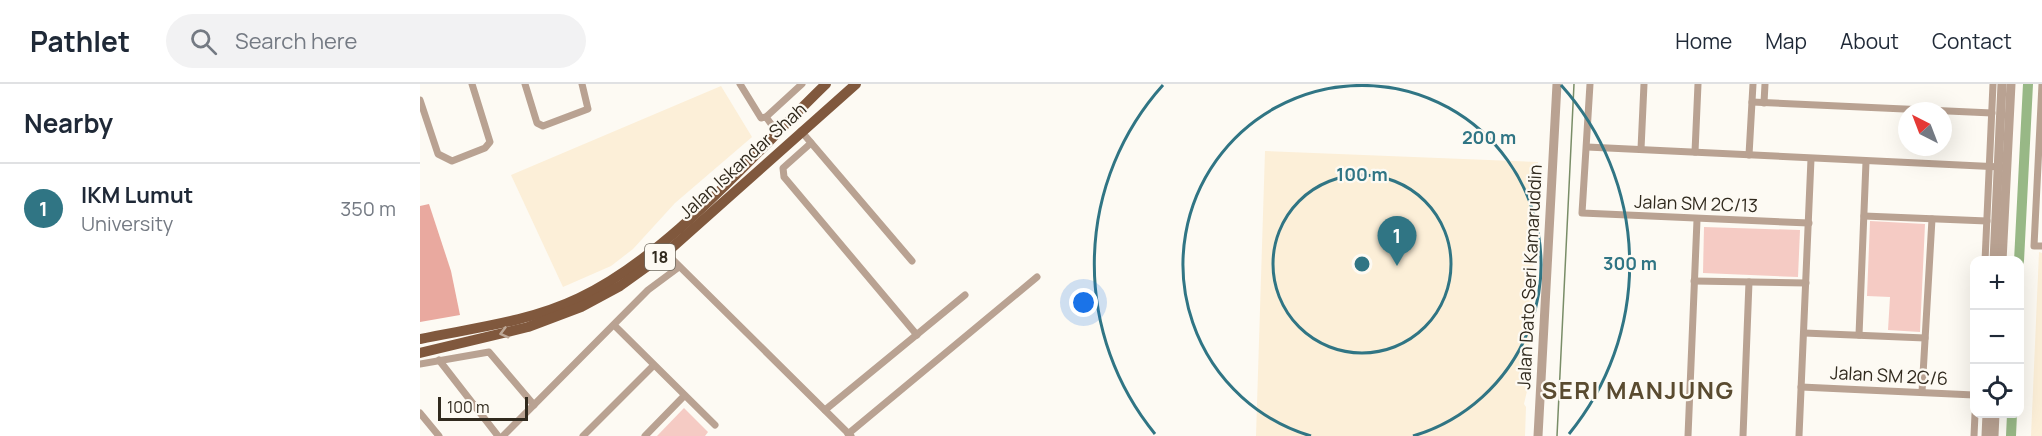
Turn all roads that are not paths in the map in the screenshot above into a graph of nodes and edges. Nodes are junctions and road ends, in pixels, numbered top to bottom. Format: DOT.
graph roads {
  1 [pos="472,84"];
  2 [pos="525,84"];
  3 [pos="582,84"];
  4 [pos="741,84"];
  5 [pos="802,84"];
  6 [pos="826,84"];
  7 [pos="1557,84"];
  8 [pos="1590,84"];
  9 [pos="1644,84"];
  10 [pos="1698,84"];
  11 [pos="1753,84"];
  12 [pos="1765,84"];
  13 [pos="1993,84"];
  14 [pos="2002,84"];
  15 [pos="2012,84"];
  16 [pos="2042,84"];
  17 [pos="852,86"];
  18 [pos="420,100"];
  19 [pos="1752,102"];
  20 [pos="1764,103"];
  21 [pos="1992,113"];
  22 [pos="766,117"];
  23 [pos="801,131"];
  24 [pos="777,132"];
  25 [pos="811,143"];
  26 [pos="1587,147"];
  27 [pos="1641,149"];
  28 [pos="1695,152"];
  29 [pos="1749,155"];
  30 [pos="1811,159"];
  31 [pos="1866,162"];
  32 [pos="1998,167"];
  33 [pos="2040,191"];
  34 [pos="1864,216"];
  35 [pos="1932,219"];
  36 [pos="1697,220"];
  37 [pos="1987,221"];
  38 [pos="1809,223"];
  39 [pos="2042,246"];
  40 [pos="666,253"];
  41 [pos="1985,256"];
  42 [pos="1994,256"];
  43 [pos="2002,256"];
  44 [pos="912,261"];
  45 [pos="679,267"];
  46 [pos="1036,278"];
  47 [pos="1694,281"];
  48 [pos="1749,282"];
  49 [pos="1806,283"];
  50 [pos="965,295"];
  51 [pos="614,325"];
  52 [pos="1804,333"];
  53 [pos="917,335"];
  54 [pos="1859,335"];
  55 [pos="1925,338"];
  56 [pos="420,339"];
  57 [pos="420,353"];
  58 [pos="439,360"];
  59 [pos="420,364"];
  60 [pos="653,366"];
  61 [pos="1801,387"];
  62 [pos="1922,392"];
  63 [pos="1970,395"];
  64 [pos="684,396"];
  65 [pos="534,405"];
  66 [pos="825,410"];
  67 [pos="420,412"];
  68 [pos="1975,418"];
  69 [pos="1987,418"];
  70 [pos="1995,418"];
  71 [pos="715,425"];
  72 [pos="850,435"];
  73 [pos="439,436"];
  74 [pos="498,436"];
  75 [pos="503,436"];
  76 [pos="583,436"];
  77 [pos="645,436"];
  78 [pos="1538,436"];
  79 [pos="1688,436"];
  80 [pos="1743,436"];
  81 [pos="1799,436"];
  82 [pos="1974,436"];
  83 [pos="1986,436"];
  84 [pos="1994,436"];
  1 -- 18 [label="street"];
  2 -- 3 [label="street"];
  4 -- 22 [label="street"];
  5 -- 22 [label="street"];
  6 -- 24 [label="main road, Jalan Iskandar Shah / 18"];
  7 -- 78 [label="street, Jalan Dato Seri Kamaruddin"];
  8 -- 26 [label="street"];
  9 -- 27 [label="street"];
  10 -- 28 [label="street"];
  11 -- 19 [label="street"];
  12 -- 20 [label="street"];
  13 -- 21 [label="street"];
  14 -- 32 [label="street"];
  15 -- 32 [label="street"];
  16 -- 33 [label="street"];
  17 -- 23 [label="main road, Jalan Iskandar Shah / 18"];
  19 -- 20 [label="street"];
  19 -- 29 [label="street"];
  20 -- 21 [label="street"];
  21 -- 32 [label="street"];
  22 -- 24 [label="street"];
  23 -- 25 [label="street"];
  23 -- 40 [label="main road, Jalan Iskandar Shah / 18"];
  24 -- 56 [label="main road, Jalan Iskandar Shah / 18"];
  25 -- 44 [label="street"];
  25 -- 53 [label="street"];
  26 -- 27 [label="street"];
  26 -- 36 [label="street, Jalan SM 2C/13"];
  27 -- 28 [label="street"];
  28 -- 29 [label="street"];
  29 -- 30 [label="street"];
  30 -- 31 [label="street"];
  30 -- 38 [label="street"];
  31 -- 32 [label="street"];
  31 -- 34 [label="street"];
  32 -- 37 [label="street"];
  32 -- 42 [label="street"];
  32 -- 43 [label="street"];
  33 -- 39 [label="street"];
  34 -- 35 [label="street"];
  34 -- 54 [label="street"];
  35 -- 37 [label="street"];
  35 -- 55 [label="street"];
  36 -- 38 [label="street, Jalan SM 2C/13"];
  36 -- 47 [label="street"];
  37 -- 41 [label="street"];
  38 -- 49 [label="street"];
  40 -- 45 [label="street"];
  40 -- 57 [label="main road, Jalan Iskandar Shah / 18, one-way"];
  45 -- 51 [label="street"];
  45 -- 66 [label="street"];
  46 -- 72 [label="street"];
  47 -- 48 [label="street"];
  47 -- 79 [label="street"];
  48 -- 49 [label="street"];
  48 -- 80 [label="street"];
  49 -- 52 [label="street"];
  50 -- 53 [label="street"];
  51 -- 60 [label="street"];
  51 -- 65 [label="street"];
  52 -- 54 [label="street"];
  52 -- 61 [label="street"];
  53 -- 66 [label="street"];
  54 -- 55 [label="street"];
  55 -- 62 [label="street"];
  58 -- 59 [label="street"];
  58 -- 65 [label="street"];
  58 -- 74 [label="street"];
  60 -- 64 [label="street"];
  60 -- 76 [label="street"];
  61 -- 62 [label="street, Jalan SM 2C/6"];
  61 -- 81 [label="street"];
  62 -- 63 [label="street, Jalan SM 2C/6"];
  64 -- 71 [label="street"];
  64 -- 77 [label="street"];
  65 -- 75 [label="street"];
  66 -- 72 [label="street"];
  67 -- 73 [label="street"];
  68 -- 82 [label="street"];
  69 -- 83 [label="street"];
  70 -- 84 [label="street"];
}
